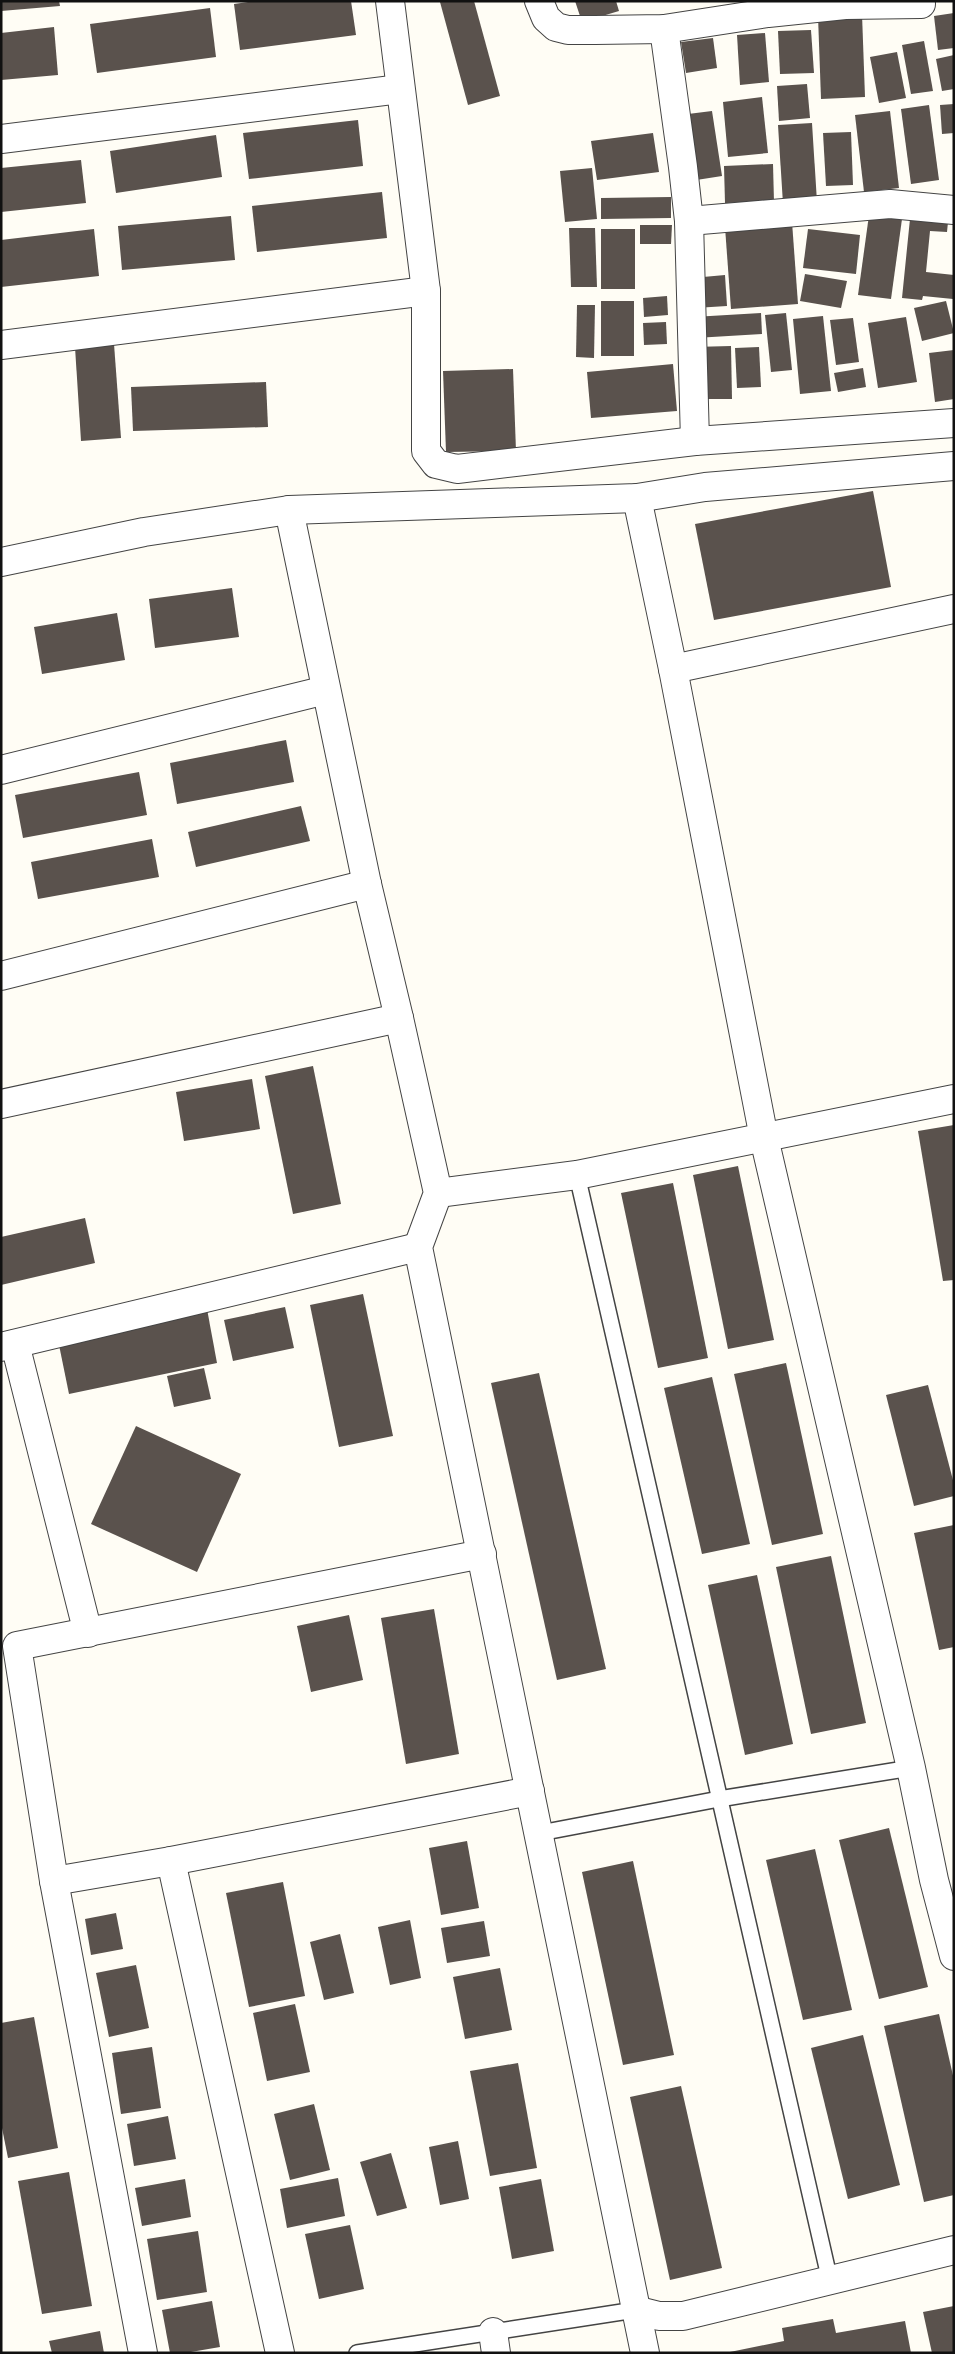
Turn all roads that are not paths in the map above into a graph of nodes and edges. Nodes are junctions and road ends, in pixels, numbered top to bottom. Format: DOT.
graph roads {
  1 [pos="390,1"];
  2 [pos="539,1"];
  3 [pos="921,4"];
  4 [pos="664,29"];
  5 [pos="400,89"];
  6 [pos="1,138"];
  7 [pos="954,210"];
  8 [pos="689,221"];
  9 [pos="426,291"];
  10 [pos="1,345"];
  11 [pos="954,423"];
  12 [pos="695,441"];
  13 [pos="954,466"];
  14 [pos="637,498"];
  15 [pos="289,510"];
  16 [pos="1,562"];
  17 [pos="954,609"];
  18 [pos="673,669"];
  19 [pos="326,690"];
  20 [pos="1,770"];
  21 [pos="367,884"];
  22 [pos="1,976"];
  23 [pos="399,1018"];
  24 [pos="954,1099"];
  25 [pos="1,1104"];
  26 [pos="764,1138"];
  27 [pos="577,1175"];
  28 [pos="438,1193"];
  29 [pos="418,1247"];
  30 [pos="8,1345"];
  31 [pos="482,1554"];
  32 [pos="88,1633"];
  33 [pos="9,1647"];
  34 [pos="911,1768"];
  35 [pos="530,1791"];
  36 [pos="719,1799"];
  37 [pos="540,1833"];
  38 [pos="171,1861"];
  39 [pos="54,1881"];
  40 [pos="954,1956"];
  41 [pos="954,2250"];
  42 [pos="830,2281"];
  43 [pos="636,2310"];
  44 [pos="494,2343"];
  45 [pos="143,2353"];
  46 [pos="280,2353"];
  47 [pos="357,2353"];
  48 [pos="645,2353"];
  1 -- 5 [label="street"];
  2 -- 4 [label="street"];
  3 -- 4 [label="street"];
  4 -- 8 [label="street"];
  5 -- 6 [label="street"];
  5 -- 9 [label="street"];
  7 -- 8 [label="street"];
  8 -- 12 [label="street"];
  9 -- 10 [label="street"];
  9 -- 12 [label="street"];
  11 -- 12 [label="street"];
  13 -- 14 [label="street"];
  14 -- 15 [label="street"];
  14 -- 18 [label="street"];
  15 -- 16 [label="street"];
  15 -- 19 [label="street"];
  17 -- 18 [label="street"];
  18 -- 26 [label="street"];
  19 -- 20 [label="street"];
  19 -- 21 [label="street"];
  21 -- 22 [label="street"];
  21 -- 23 [label="street"];
  23 -- 25 [label="street"];
  23 -- 28 [label="street"];
  24 -- 26 [label="street"];
  26 -- 27 [label="street"];
  26 -- 34 [label="street"];
  27 -- 28 [label="street"];
  27 -- 36 [label="lane"];
  28 -- 29 [label="street"];
  29 -- 30 [label="street"];
  29 -- 31 [label="street"];
  30 -- 32 [label="street"];
  31 -- 32 [label="street"];
  31 -- 35 [label="street"];
  32 -- 33 [label="street"];
  33 -- 39 [label="street"];
  34 -- 36 [label="lane"];
  34 -- 40 [label="street"];
  35 -- 37 [label="street"];
  35 -- 38 [label="street"];
  36 -- 37 [label="lane"];
  36 -- 42 [label="lane"];
  37 -- 43 [label="street"];
  38 -- 39 [label="street"];
  38 -- 46 [label="street"];
  39 -- 45 [label="street"];
  41 -- 42 [label="street"];
  42 -- 43 [label="street"];
  43 -- 44 [label="lane"];
  43 -- 48 [label="street"];
  44 -- 47 [label="lane"];
}
